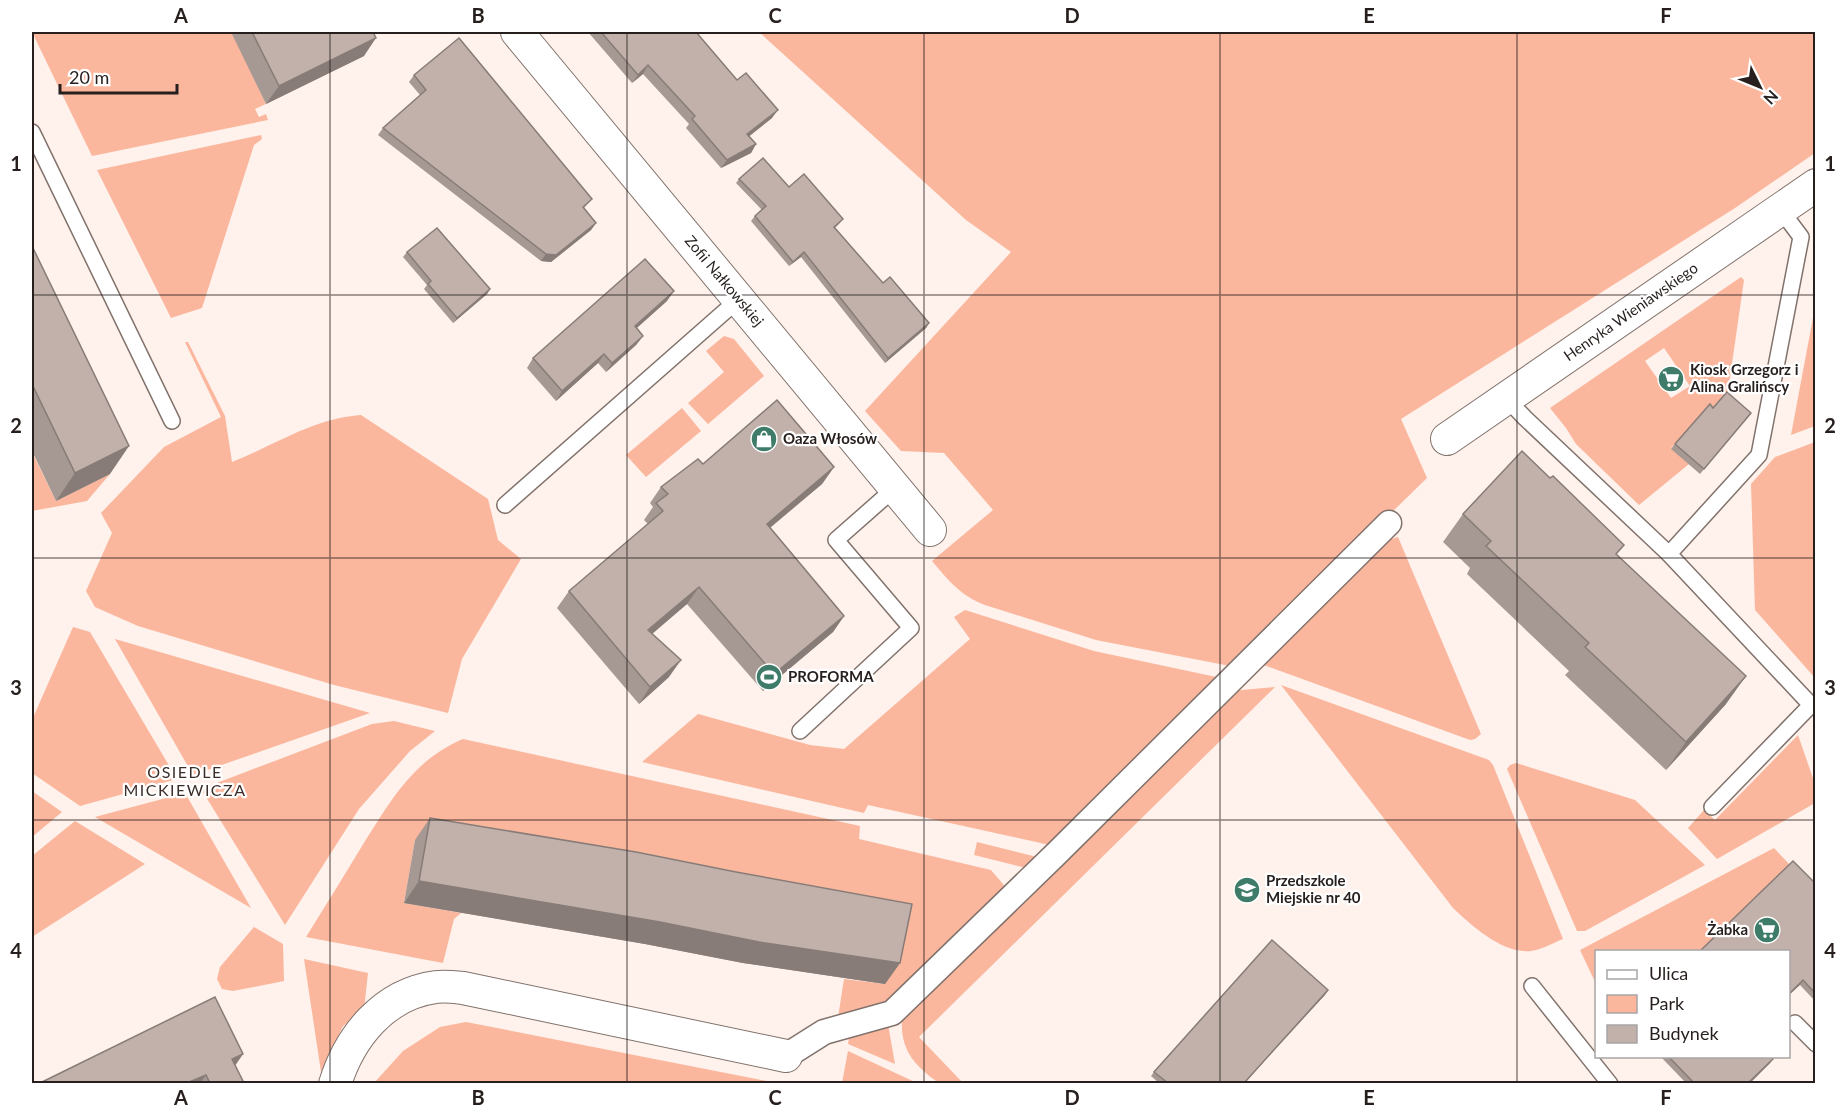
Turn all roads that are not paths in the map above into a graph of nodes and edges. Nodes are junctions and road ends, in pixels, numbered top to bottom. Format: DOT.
graph roads {
  1 [pos="517,32"];
  2 [pos="32,132"];
  3 [pos="1815,185"];
  4 [pos="1780,209"];
  5 [pos="739,299"];
  6 [pos="1506,398"];
  7 [pos="172,421"];
  8 [pos="1447,439"];
  9 [pos="895,488"];
  10 [pos="505,505"];
  11 [pos="1389,523"];
  12 [pos="930,530"];
  13 [pos="1670,554"];
  14 [pos="800,731"];
  15 [pos="1712,807"];
  16 [pos="1532,986"];
  17 [pos="1795,1023"];
  18 [pos="1815,1044"];
  19 [pos="786,1056"];
  20 [pos="335,1083"];
  21 [pos="1610,1083"];
  1 -- 5 [label="street, Zofii Nałkowskiej"];
  2 -- 7 [label="lane"];
  3 -- 4 [label="street, Henryka Wieniawskiego"];
  4 -- 6 [label="street, Henryka Wieniawskiego"];
  4 -- 13 [label="lane"];
  5 -- 9 [label="street, Zofii Nałkowskiej"];
  5 -- 10 [label="lane"];
  6 -- 8 [label="street, Henryka Wieniawskiego"];
  6 -- 13 [label="lane"];
  9 -- 12 [label="street, Zofii Nałkowskiej"];
  9 -- 14 [label="lane"];
  11 -- 19 [label="street"];
  13 -- 15 [label="lane"];
  16 -- 21 [label="lane"];
  17 -- 18 [label="lane"];
  19 -- 20 [label="street"];
}
